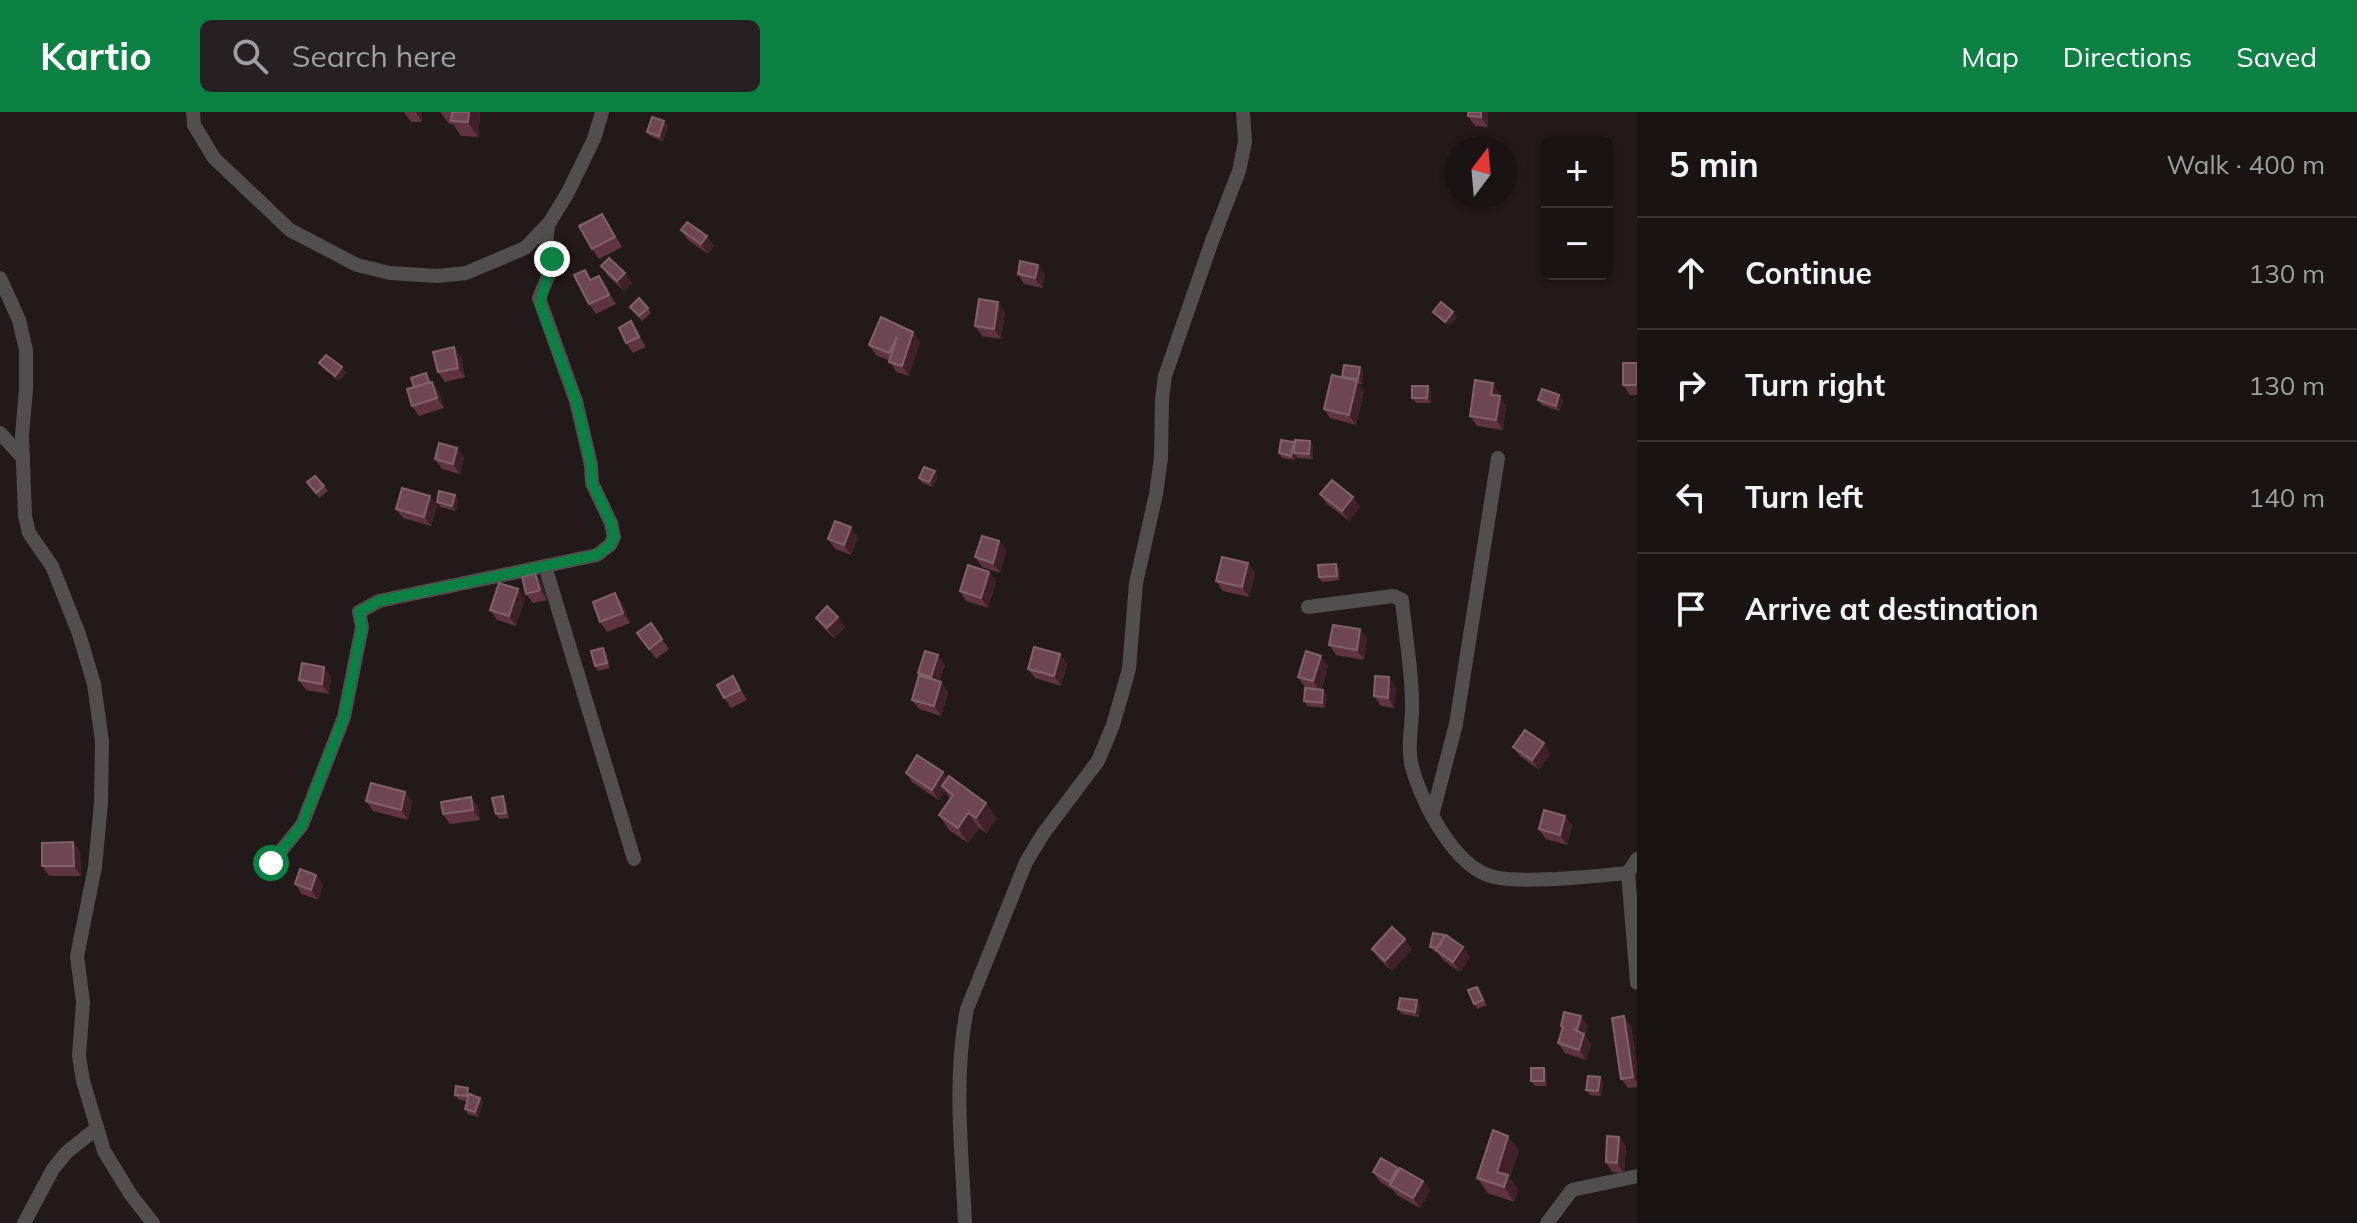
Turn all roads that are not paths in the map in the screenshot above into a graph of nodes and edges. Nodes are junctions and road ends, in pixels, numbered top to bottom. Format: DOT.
graph roads {
  1 [pos="193,112"];
  2 [pos="602,112"];
  3 [pos="1243,112"];
  4 [pos="548,225"];
  5 [pos="0,278"];
  6 [pos="0,433"];
  7 [pos="23,458"];
  8 [pos="1498,458"];
  9 [pos="545,566"];
  10 [pos="1308,607"];
  11 [pos="1432,816"];
  12 [pos="634,859"];
  13 [pos="1637,859"];
  14 [pos="271,863"];
  15 [pos="1628,873"];
  16 [pos="1637,983"];
  17 [pos="97,1128"];
  18 [pos="1637,1176"];
  19 [pos="24,1223"];
  20 [pos="153,1223"];
  21 [pos="965,1223"];
  22 [pos="1547,1223"];
  1 -- 4 [label="street"];
  2 -- 4 [label="street"];
  3 -- 21 [label="street"];
  4 -- 9 [label="street"];
  5 -- 7 [label="street"];
  6 -- 7 [label="street"];
  7 -- 17 [label="street"];
  8 -- 11 [label="street"];
  9 -- 12 [label="street"];
  9 -- 14 [label="street"];
  10 -- 11 [label="street"];
  11 -- 15 [label="street"];
  13 -- 15 [label="street"];
  15 -- 16 [label="street"];
  17 -- 19 [label="street"];
  17 -- 20 [label="street"];
  18 -- 22 [label="street"];
}
